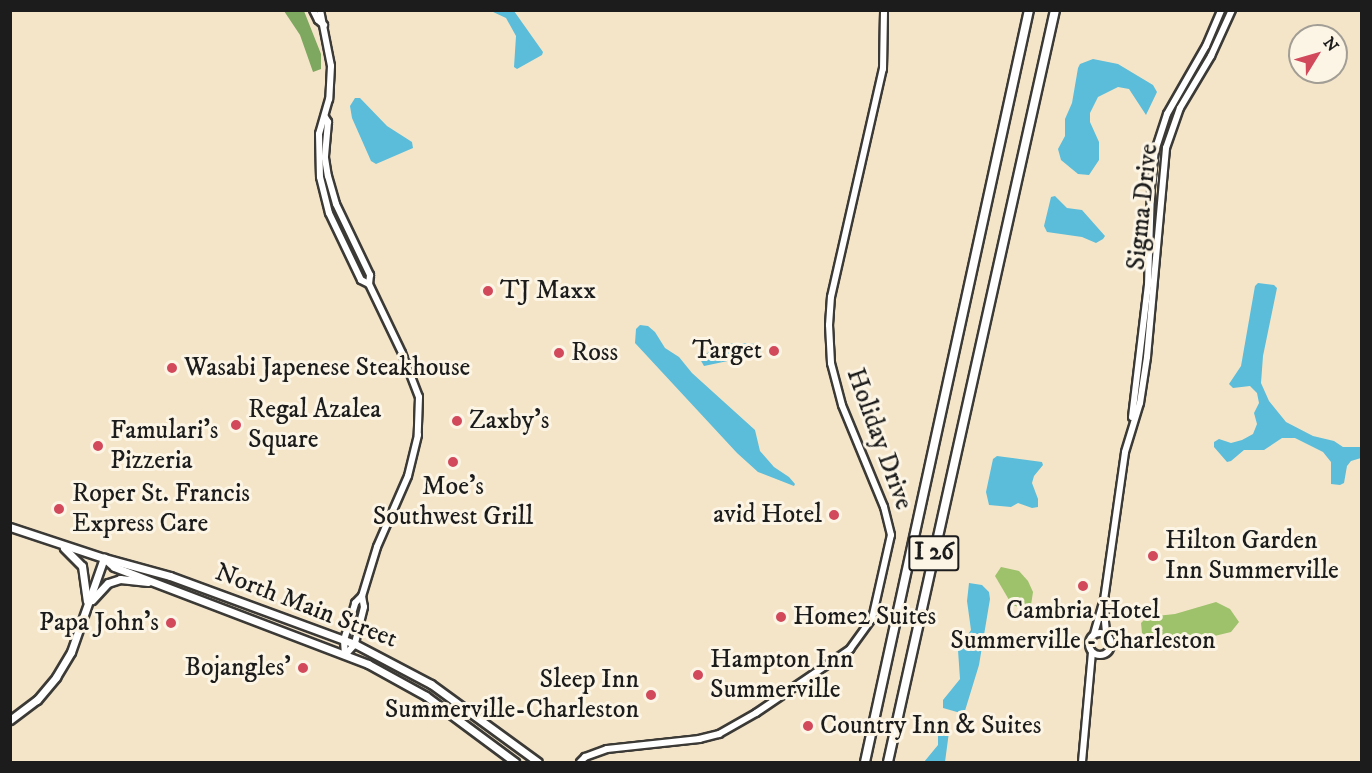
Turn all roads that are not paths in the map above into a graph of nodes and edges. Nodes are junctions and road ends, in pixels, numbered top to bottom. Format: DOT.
graph roads {
  1 [pos="313,10"];
  2 [pos="320,10"];
  3 [pos="884,10"];
  4 [pos="1029,10"];
  5 [pos="1055,10"];
  6 [pos="1221,10"];
  7 [pos="1232,10"];
  8 [pos="324,25"];
  9 [pos="1187,78"];
  10 [pos="1194,83"];
  11 [pos="325,117"];
  12 [pos="1150,240"];
  13 [pos="1158,240"];
  14 [pos="369,284"];
  15 [pos="1132,420"];
  16 [pos="10,527"];
  17 [pos="56,543"];
  18 [pos="104,558"];
  19 [pos="158,582"];
  20 [pos="362,596"];
  21 [pos="1104,600"];
  22 [pos="87,606"];
  23 [pos="1094,634"];
  24 [pos="1106,635"];
  25 [pos="344,640"];
  26 [pos="355,644"];
  27 [pos="1092,653"];
  28 [pos="345,655"];
  29 [pos="1102,656"];
  30 [pos="1092,674"];
  31 [pos="10,720"];
  32 [pos="515,762"];
  33 [pos="538,762"];
  34 [pos="580,762"];
  35 [pos="863,762"];
  36 [pos="888,762"];
  37 [pos="1082,762"];
  1 -- 8 [label="street"];
  2 -- 8 [label="street"];
  3 -- 34 [label="street, Holiday Drive"];
  4 -- 35 [label="highway, I 26"];
  5 -- 36 [label="highway, I 26"];
  6 -- 9 [label="street, Sigma Drive"];
  7 -- 10 [label="street, Sigma Drive"];
  8 -- 11 [label="street"];
  9 -- 10 [label="street"];
  9 -- 12 [label="street, Sigma Drive"];
  10 -- 13 [label="street, Sigma Drive"];
  11 -- 14 [label="street"];
  11 -- 14 [label="street"];
  12 -- 13 [label="street"];
  12 -- 15 [label="street, Sigma Drive"];
  13 -- 15 [label="street, Sigma Drive"];
  14 -- 20 [label="street"];
  15 -- 21 [label="street, Sigma Drive"];
  16 -- 17 [label="main road, North Main Street"];
  17 -- 18 [label="main road, North Main Street"];
  17 -- 22 [label="main road"];
  18 -- 19 [label="main road, North Main Street"];
  18 -- 22 [label="main road"];
  18 -- 25 [label="main road, North Main Street"];
  19 -- 22 [label="main road"];
  19 -- 28 [label="main road, North Main Street"];
  20 -- 25 [label="street"];
  20 -- 26 [label="street"];
  21 -- 23 [label="street, Sigma Drive"];
  21 -- 24 [label="street, Sigma Drive"];
  22 -- 31 [label="main road"];
  23 -- 24 [label="street"];
  23 -- 27 [label="street"];
  24 -- 29 [label="street"];
  25 -- 26 [label="main road, North Main Street"];
  25 -- 28 [label="street"];
  26 -- 28 [label="street"];
  26 -- 33 [label="main road, North Main Street"];
  27 -- 29 [label="street"];
  27 -- 30 [label="street"];
  28 -- 32 [label="main road, North Main Street"];
  29 -- 30 [label="street"];
  30 -- 37 [label="street"];
}
